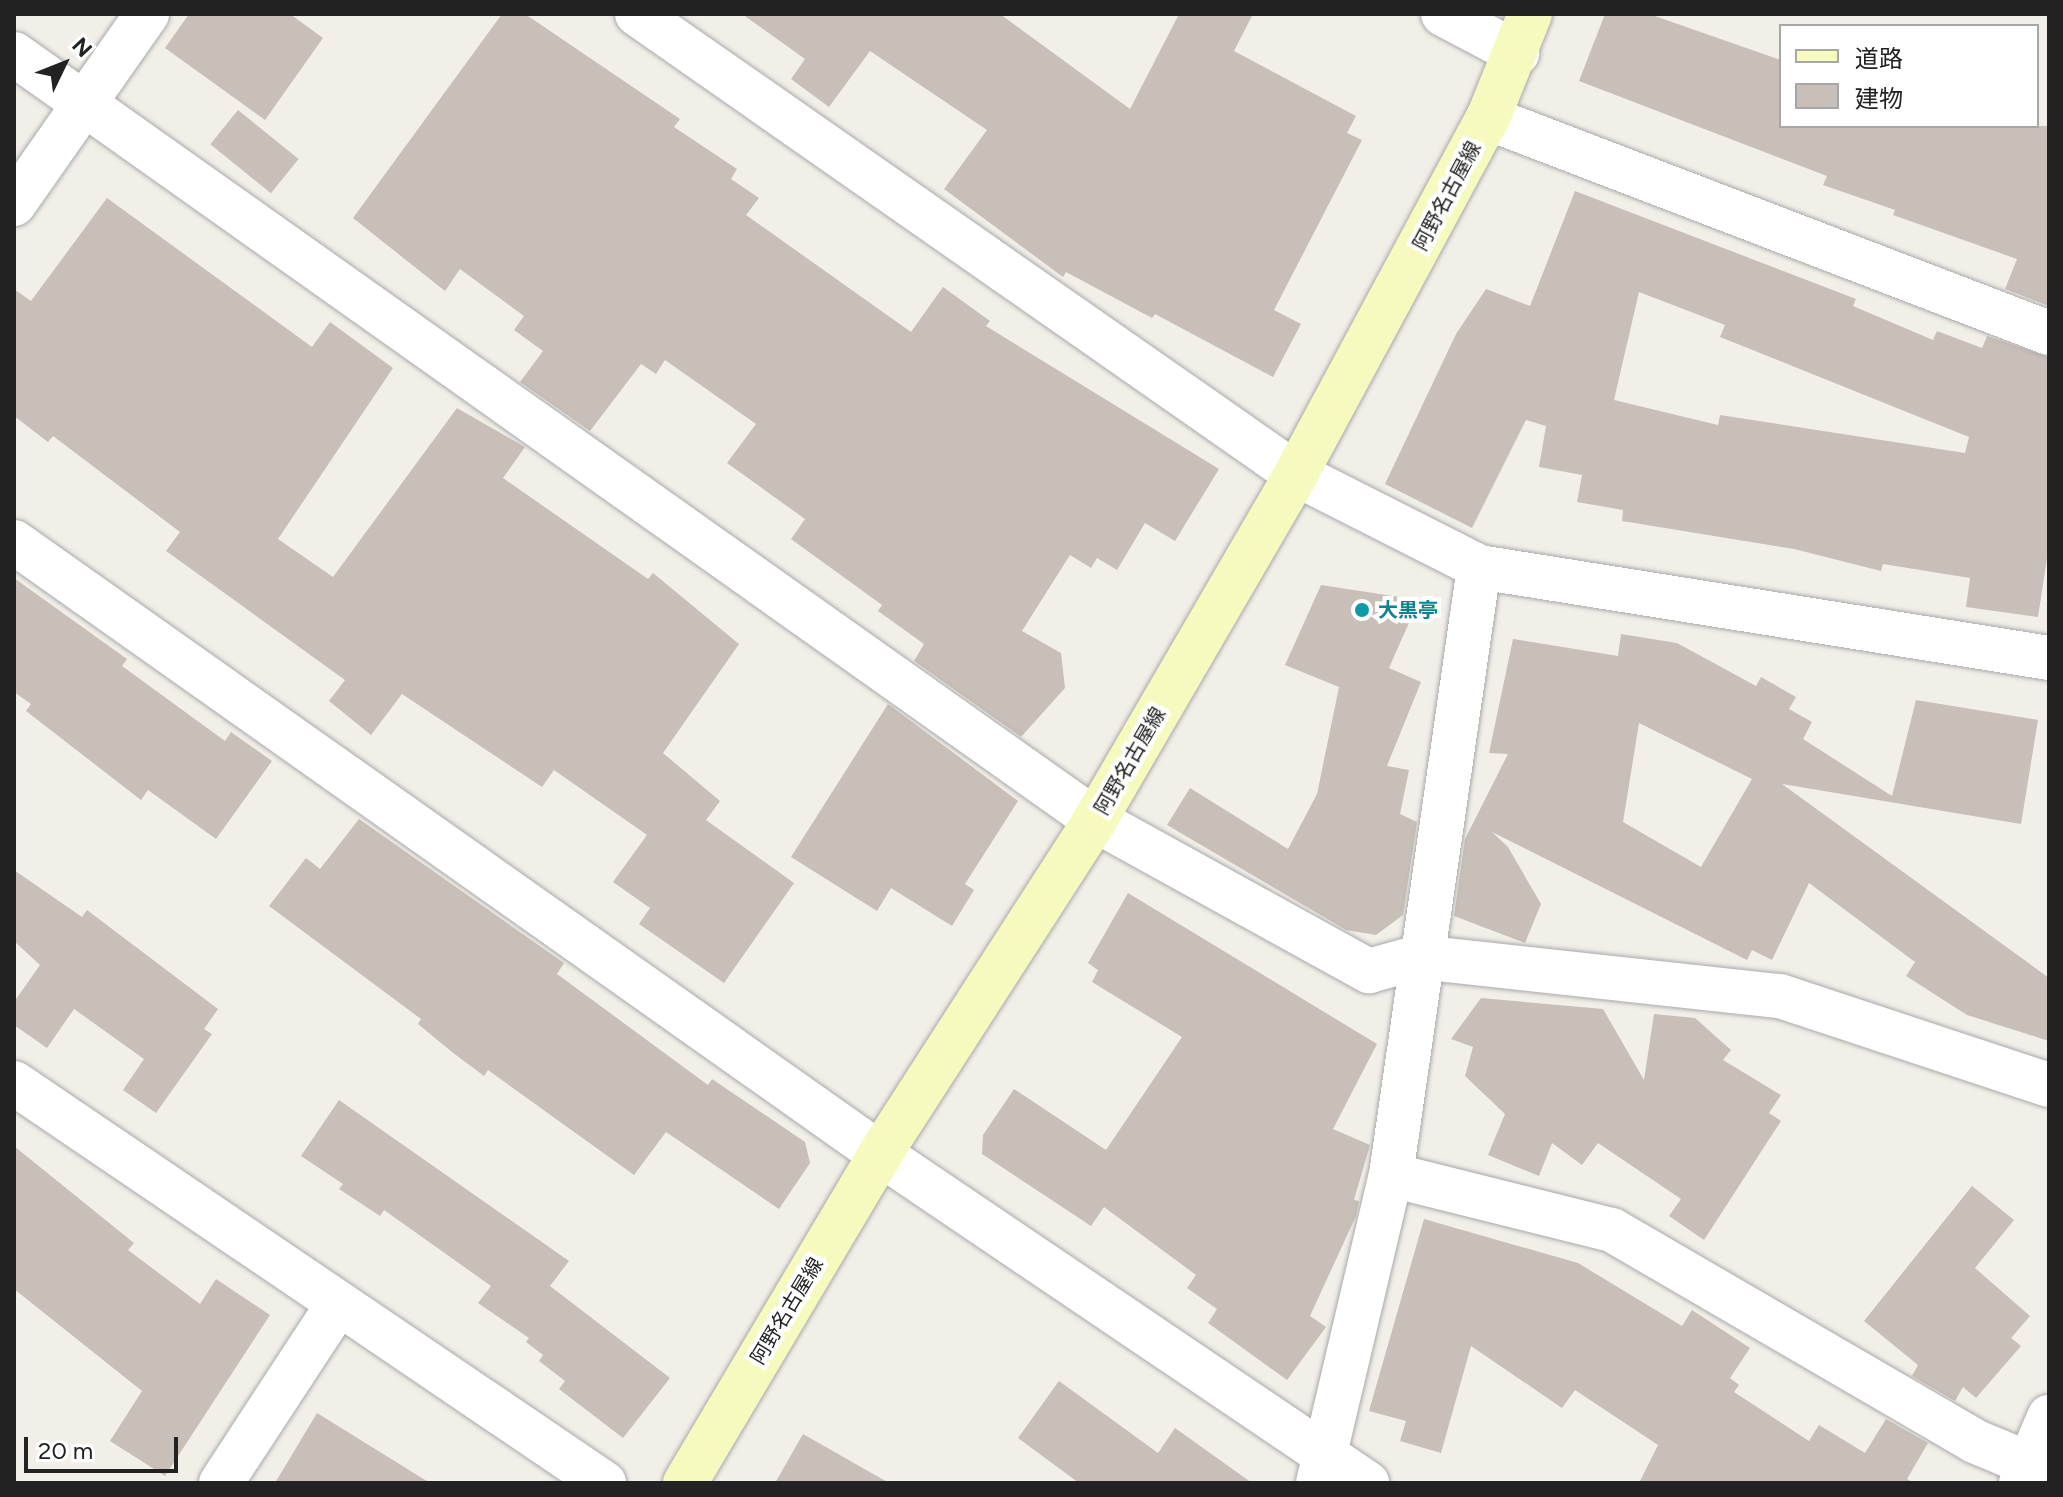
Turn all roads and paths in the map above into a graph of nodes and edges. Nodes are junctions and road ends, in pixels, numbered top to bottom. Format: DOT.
graph roads {
  1 [pos="147,14"];
  2 [pos="637,14"];
  3 [pos="1443,14"];
  4 [pos="1524,34"];
  5 [pos="14,54"];
  6 [pos="85,104"];
  7 [pos="1488,118"];
  8 [pos="14,204"];
  9 [pos="2049,333"];
  10 [pos="1296,474"];
  11 [pos="14,542"];
  12 [pos="1479,567"];
  13 [pos="2049,658"];
  14 [pos="1095,820"];
  15 [pos="1419,957"];
  16 [pos="14,1083"];
  17 [pos="2049,1085"];
  18 [pos="880,1154"];
  19 [pos="1391,1175"];
  20 [pos="337,1306"];
  21 [pos="2049,1417"];
  22 [pos="1321,1468"];
  23 [pos="2027,1474"];
  24 [pos="221,1483"];
  25 [pos="604,1483"];
  26 [pos="685,1483"];
  27 [pos="1367,1483"];
  1 -- 6 [label="street"];
  2 -- 10 [label="street"];
  3 -- 4 [label="street"];
  4 -- 7 [label="main road, 阿野名古屋線"];
  5 -- 6 [label="street"];
  6 -- 8 [label="street"];
  6 -- 14 [label="street"];
  7 -- 9 [label="street"];
  7 -- 10 [label="main road, 阿野名古屋線"];
  10 -- 12 [label="street"];
  10 -- 14 [label="main road, 阿野名古屋線"];
  11 -- 18 [label="street"];
  12 -- 13 [label="street"];
  12 -- 15 [label="street"];
  14 -- 15 [label="street"];
  14 -- 18 [label="main road, 阿野名古屋線"];
  15 -- 17 [label="street"];
  15 -- 19 [label="street"];
  16 -- 20 [label="street"];
  18 -- 22 [label="street"];
  18 -- 26 [label="main road, 阿野名古屋線"];
  19 -- 22 [label="street"];
  19 -- 23 [label="street"];
  20 -- 24 [label="street"];
  20 -- 25 [label="street"];
  21 -- 23 [label="street"];
  22 -- 27 [label="street"];
}
